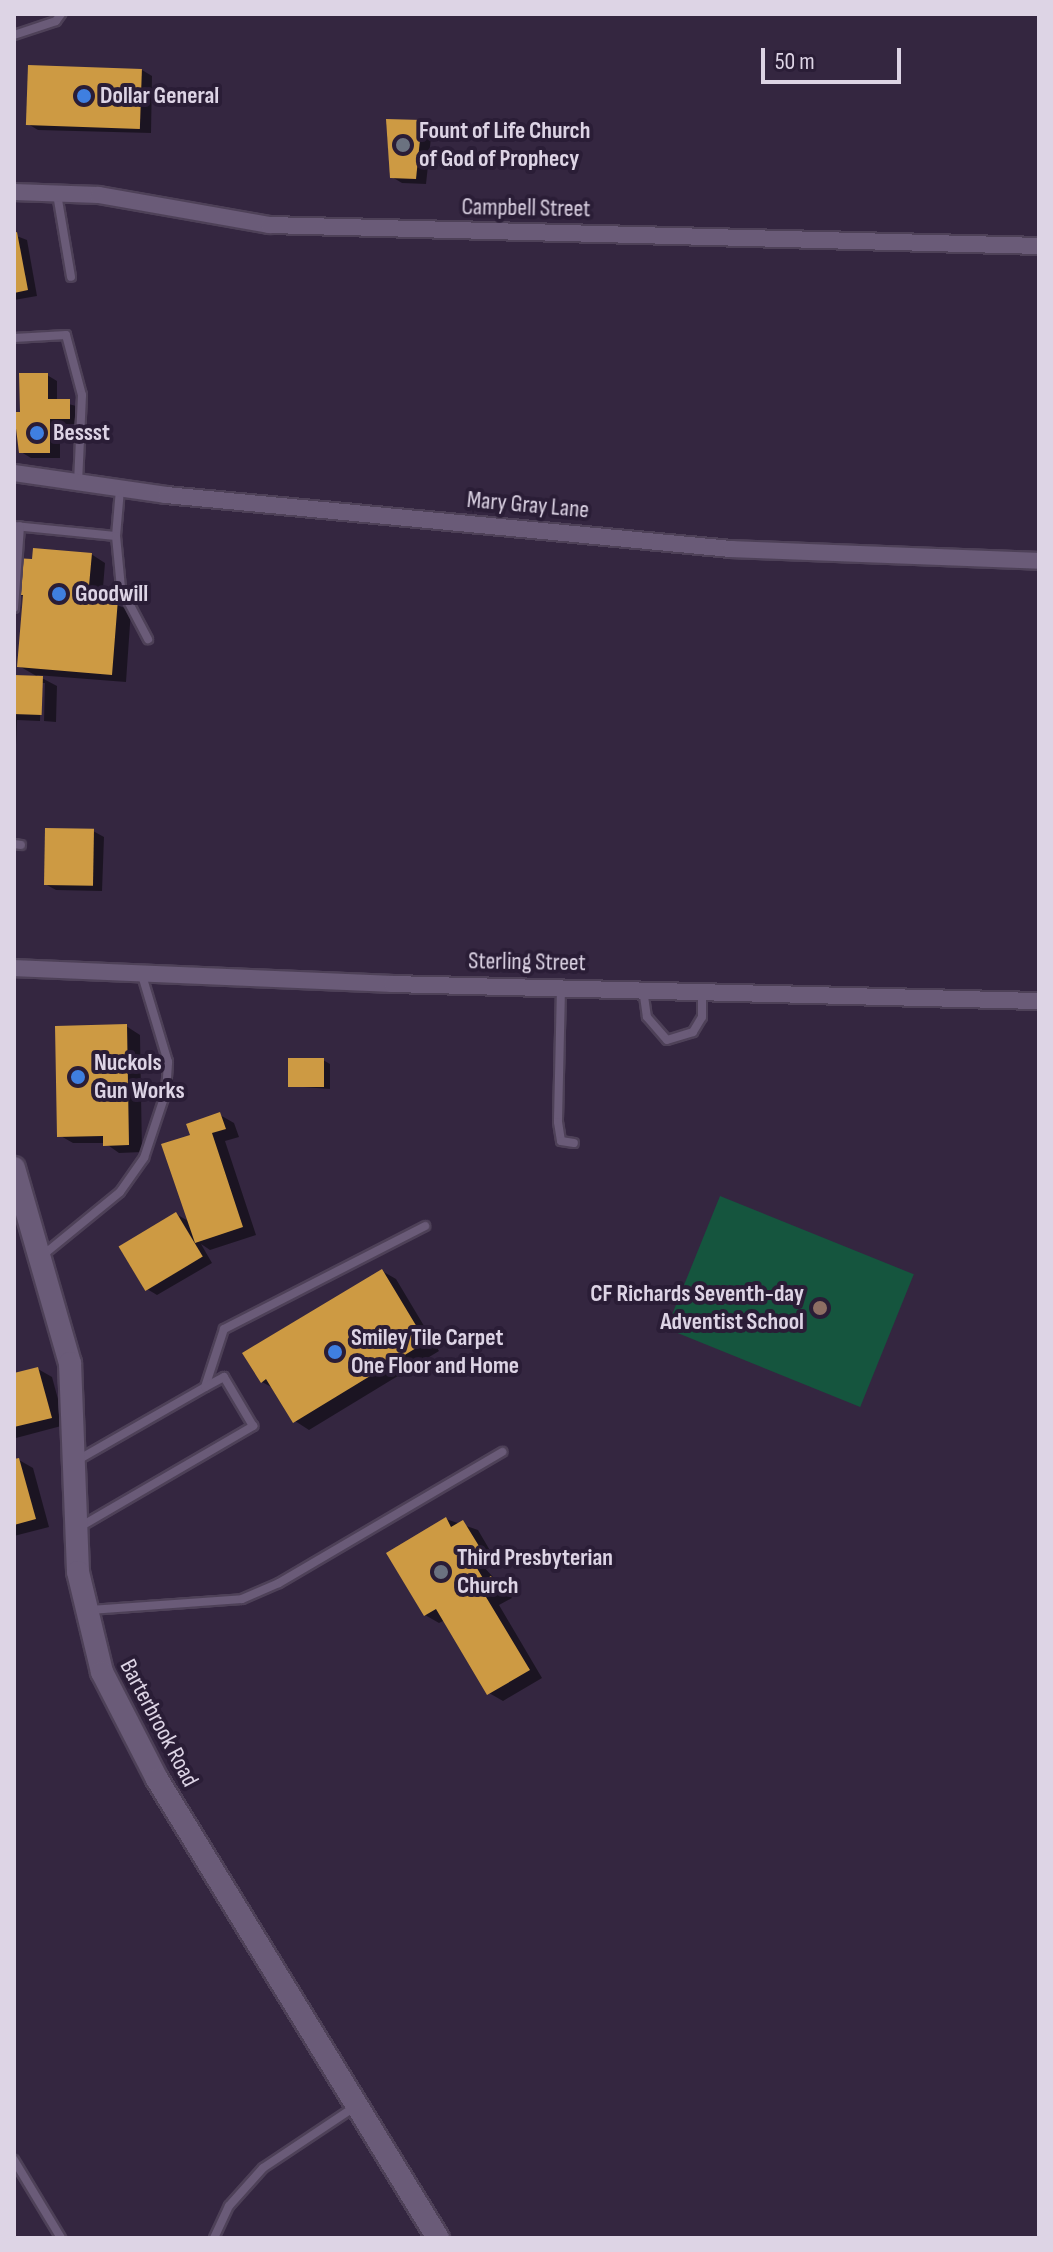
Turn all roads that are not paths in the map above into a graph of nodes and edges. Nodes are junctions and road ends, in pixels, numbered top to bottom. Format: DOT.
graph roads {
  1 [pos="61,14"];
  2 [pos="14,35"];
  3 [pos="14,192"];
  4 [pos="57,193"];
  5 [pos="1039,246"];
  6 [pos="71,277"];
  7 [pos="14,338"];
  8 [pos="14,473"];
  9 [pos="78,482"];
  10 [pos="120,489"];
  11 [pos="17,526"];
  12 [pos="116,536"];
  13 [pos="1039,561"];
  14 [pos="14,608"];
  15 [pos="148,639"];
  16 [pos="14,968"];
  17 [pos="141,972"];
  18 [pos="561,987"];
  19 [pos="642,988"];
  20 [pos="702,989"];
  21 [pos="1039,1001"];
  22 [pos="574,1143"];
  23 [pos="14,1168"];
  24 [pos="21,1211"];
  25 [pos="425,1226"];
  26 [pos="42,1255"];
  27 [pos="205,1387"];
  28 [pos="502,1452"];
  29 [pos="76,1461"];
  30 [pos="77,1528"];
  31 [pos="85,1610"];
  32 [pos="356,2106"];
  33 [pos="14,2160"];
  34 [pos="61,2238"];
  35 [pos="214,2238"];
  36 [pos="438,2238"];
  1 -- 2 [label="lane"];
  3 -- 4 [label="street, Campbell Street"];
  4 -- 5 [label="street, Campbell Street"];
  4 -- 6 [label="lane"];
  7 -- 9 [label="lane"];
  8 -- 9 [label="street, Mary Gray Lane"];
  9 -- 10 [label="street, Mary Gray Lane"];
  10 -- 12 [label="lane"];
  10 -- 13 [label="street, Mary Gray Lane"];
  11 -- 12 [label="lane"];
  11 -- 14 [label="lane"];
  12 -- 15 [label="lane"];
  16 -- 17 [label="street, Sterling Street"];
  17 -- 18 [label="street, Sterling Street"];
  17 -- 26 [label="lane"];
  18 -- 19 [label="street, Sterling Street"];
  18 -- 22 [label="lane"];
  19 -- 20 [label="street, Sterling Street"];
  19 -- 20 [label="lane"];
  20 -- 21 [label="street, Sterling Street"];
  23 -- 24 [label="street, Barterbrook Road"];
  24 -- 26 [label="street, Barterbrook Road"];
  25 -- 27 [label="lane"];
  26 -- 29 [label="street, Barterbrook Road"];
  27 -- 29 [label="lane"];
  27 -- 30 [label="lane"];
  28 -- 31 [label="lane"];
  29 -- 30 [label="street, Barterbrook Road"];
  30 -- 31 [label="street, Barterbrook Road"];
  31 -- 32 [label="street, Barterbrook Road"];
  32 -- 35 [label="lane"];
  32 -- 36 [label="street, Barterbrook Road"];
  33 -- 34 [label="lane"];
}
